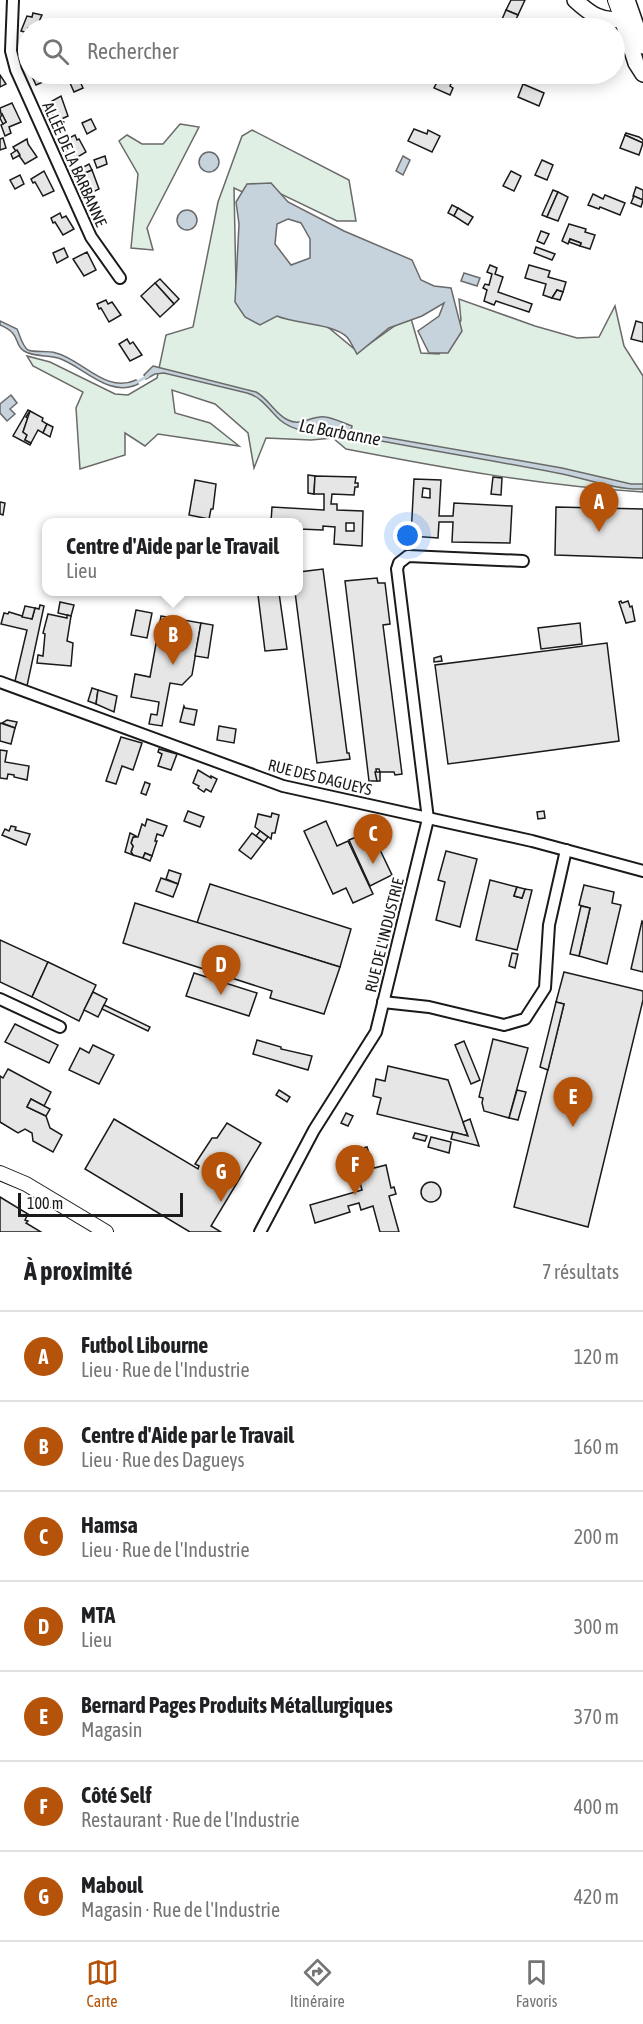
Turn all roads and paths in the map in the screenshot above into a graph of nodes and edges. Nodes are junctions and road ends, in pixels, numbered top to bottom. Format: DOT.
graph roads {
  1 [pos="13,0"];
  2 [pos="575,0"];
  3 [pos="615,0"];
  4 [pos="627,0"];
  5 [pos="597,18"];
  6 [pos="627,18"];
  7 [pos="643,46"];
  8 [pos="18,74"];
  9 [pos="643,74"];
  10 [pos="22,84"];
  11 [pos="120,278"];
  12 [pos="523,561"];
  13 [pos="0,682"];
  14 [pos="428,819"];
  15 [pos="566,850"];
  16 [pos="643,871"];
  17 [pos="0,999"];
  18 [pos="383,1002"];
  19 [pos="60,1027"];
  20 [pos="0,1173"];
  21 [pos="106,1232"];
  22 [pos="260,1232"];
  1 -- 8 [label="street, ALLÉE DE LA BARBANNE"];
  2 -- 5 [label="main road"];
  3 -- 6 [label="main road"];
  4 -- 6 [label="main road"];
  6 -- 7 [label="main road"];
  6 -- 9 [label="main road"];
  10 -- 11 [label="street, ALLÉE DE LA BARBANNE"];
  12 -- 14 [label="street, RUE DE L'INDUSTRIE"];
  13 -- 14 [label="street, RUE DES DAGUEYS"];
  14 -- 15 [label="street, RUE DES DAGUEYS"];
  14 -- 18 [label="street, RUE DE L'INDUSTRIE"];
  15 -- 16 [label="street, RUE DES DAGUEYS"];
  15 -- 18 [label="street"];
  17 -- 19 [label="street"];
  18 -- 22 [label="street, RUE DE L'INDUSTRIE"];
  20 -- 21 [label="main road"];
}
